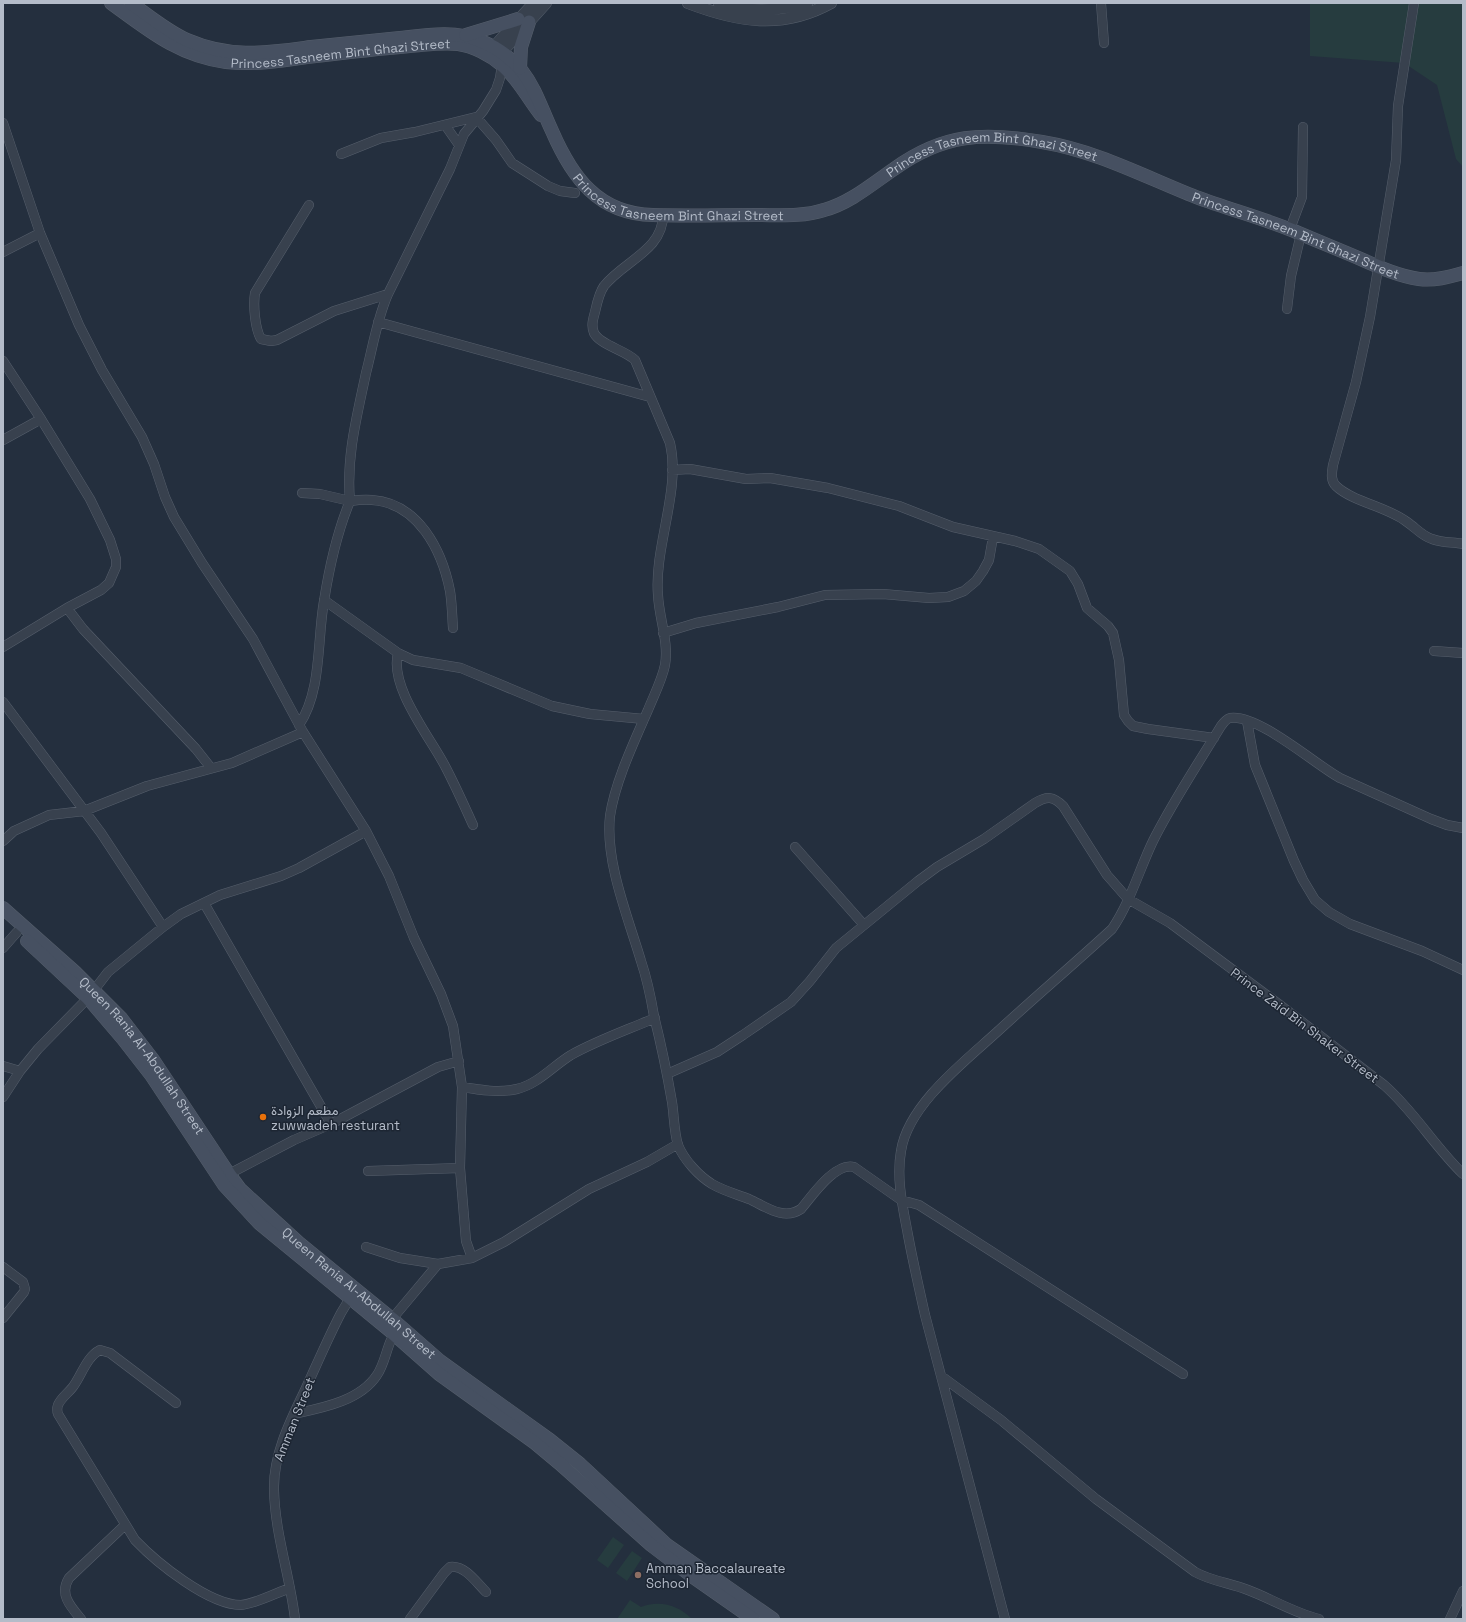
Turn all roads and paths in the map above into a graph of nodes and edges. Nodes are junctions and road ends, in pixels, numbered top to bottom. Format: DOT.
graph roads {
  1 [pos="112,3"];
  2 [pos="131,3"];
  3 [pos="534,3"];
  4 [pos="546,3"];
  5 [pos="688,3"];
  6 [pos="719,3"];
  7 [pos="807,3"];
  8 [pos="831,3"];
  9 [pos="1101,3"];
  10 [pos="1414,3"];
  11 [pos="768,7"];
  12 [pos="524,20"];
  13 [pos="466,35"];
  14 [pos="1104,43"];
  15 [pos="496,55"];
  16 [pos="520,68"];
  17 [pos="476,117"];
  18 [pos="3,123"];
  19 [pos="445,125"];
  20 [pos="1303,126"];
  21 [pos="551,128"];
  22 [pos="459,145"];
  23 [pos="341,154"];
  24 [pos="575,193"];
  25 [pos="308,205"];
  26 [pos="663,215"];
  27 [pos="1295,232"];
  28 [pos="40,233"];
  29 [pos="3,252"];
  30 [pos="1378,267"];
  31 [pos="1463,273"];
  32 [pos="388,294"];
  33 [pos="1287,309"];
  34 [pos="378,322"];
  35 [pos="3,361"];
  36 [pos="650,397"];
  37 [pos="41,419"];
  38 [pos="3,440"];
  39 [pos="672,470"];
  40 [pos="302,493"];
  41 [pos="350,501"];
  42 [pos="993,537"];
  43 [pos="1463,544"];
  44 [pos="324,600"];
  45 [pos="67,608"];
  46 [pos="453,628"];
  47 [pos="664,633"];
  48 [pos="3,647"];
  49 [pos="1434,651"];
  50 [pos="398,653"];
  51 [pos="1463,653"];
  52 [pos="3,702"];
  53 [pos="644,719"];
  54 [pos="1247,721"];
  55 [pos="301,729"];
  56 [pos="1214,738"];
  57 [pos="211,768"];
  58 [pos="84,811"];
  59 [pos="472,825"];
  60 [pos="1463,828"];
  61 [pos="366,832"];
  62 [pos="3,841"];
  63 [pos="795,847"];
  64 [pos="1128,899"];
  65 [pos="204,903"];
  66 [pos="3,908"];
  67 [pos="3,919"];
  68 [pos="864,925"];
  69 [pos="162,927"];
  70 [pos="17,932"];
  71 [pos="3,948"];
  72 [pos="1463,970"];
  73 [pos="91,995"];
  74 [pos="655,1018"];
  75 [pos="459,1061"];
  76 [pos="3,1066"];
  77 [pos="20,1070"];
  78 [pos="667,1074"];
  79 [pos="462,1087"];
  80 [pos="3,1097"];
  81 [pos="331,1124"];
  82 [pos="678,1144"];
  83 [pos="460,1168"];
  84 [pos="368,1171"];
  85 [pos="229,1174"];
  86 [pos="1463,1174"];
  87 [pos="901,1200"];
  88 [pos="366,1247"];
  89 [pos="472,1258"];
  90 [pos="438,1264"];
  91 [pos="3,1267"];
  92 [pos="350,1298"];
  93 [pos="3,1318"];
  94 [pos="392,1319"];
  95 [pos="391,1340"];
  96 [pos="1183,1374"];
  97 [pos="941,1376"];
  98 [pos="176,1403"];
  99 [pos="294,1414"];
  100 [pos="124,1526"];
  101 [pos="290,1588"];
  102 [pos="1463,1591"];
  103 [pos="486,1592"];
  104 [pos="81,1619"];
  105 [pos="295,1619"];
  106 [pos="410,1619"];
  107 [pos="753,1619"];
  108 [pos="773,1619"];
  109 [pos="1004,1619"];
  110 [pos="1320,1619"];
  111 [pos="1450,1619"];
  1 -- 15 [label="main road, Princess Tasneem Bint Ghazi Street"];
  2 -- 13 [label="main road, Princess Tasneem Bint Ghazi Street"];
  3 -- 12 [label="street"];
  4 -- 12 [label="street"];
  5 -- 8 [label="street"];
  6 -- 11 [label="street"];
  7 -- 11 [label="street"];
  9 -- 14 [label="street"];
  10 -- 30 [label="street"];
  12 -- 13 [label="main road"];
  12 -- 15 [label="street"];
  12 -- 16 [label="main road"];
  13 -- 15 [label="main road, Princess Tasneem Bint Ghazi Street"];
  15 -- 16 [label="main road, Princess Tasneem Bint Ghazi Street"];
  15 -- 17 [label="street"];
  15 -- 21 [label="main road, Princess Tasneem Bint Ghazi Street"];
  16 -- 21 [label="main road, Princess Tasneem Bint Ghazi Street"];
  17 -- 19 [label="street"];
  17 -- 22 [label="street"];
  17 -- 24 [label="street"];
  18 -- 28 [label="street"];
  19 -- 22 [label="street"];
  19 -- 23 [label="street"];
  20 -- 27 [label="street"];
  21 -- 26 [label="main road, Princess Tasneem Bint Ghazi Street"];
  22 -- 32 [label="street"];
  25 -- 32 [label="street"];
  26 -- 27 [label="main road, Princess Tasneem Bint Ghazi Street"];
  26 -- 36 [label="street"];
  27 -- 30 [label="main road, Princess Tasneem Bint Ghazi Street"];
  27 -- 33 [label="street"];
  28 -- 29 [label="street"];
  28 -- 55 [label="street"];
  30 -- 31 [label="main road, Princess Tasneem Bint Ghazi Street"];
  30 -- 43 [label="street"];
  32 -- 34 [label="street"];
  34 -- 36 [label="street"];
  34 -- 41 [label="street"];
  35 -- 37 [label="street"];
  36 -- 39 [label="street"];
  37 -- 38 [label="street"];
  37 -- 45 [label="street"];
  39 -- 42 [label="street"];
  39 -- 47 [label="street"];
  40 -- 41 [label="street"];
  41 -- 44 [label="street"];
  41 -- 46 [label="street"];
  42 -- 47 [label="street"];
  42 -- 56 [label="street"];
  44 -- 50 [label="street"];
  44 -- 55 [label="street"];
  45 -- 48 [label="street"];
  45 -- 57 [label="street"];
  47 -- 53 [label="street"];
  49 -- 51 [label="street"];
  50 -- 53 [label="street"];
  50 -- 59 [label="street"];
  52 -- 58 [label="street"];
  53 -- 74 [label="street"];
  54 -- 56 [label="street"];
  54 -- 60 [label="street"];
  54 -- 72 [label="street"];
  55 -- 57 [label="street"];
  55 -- 61 [label="street"];
  56 -- 64 [label="street"];
  57 -- 58 [label="street"];
  58 -- 62 [label="street"];
  58 -- 69 [label="street"];
  61 -- 65 [label="street"];
  61 -- 75 [label="street"];
  63 -- 68 [label="street"];
  64 -- 68 [label="street, Prince Zaid Bin Shaker Street"];
  64 -- 86 [label="street, Prince Zaid Bin Shaker Street"];
  64 -- 87 [label="street"];
  65 -- 69 [label="street"];
  65 -- 81 [label="street"];
  66 -- 73 [label="main road, Queen Rania Al-Abdullah Street"];
  67 -- 70 [label="main road, Queen Rania Al-Abdullah Street"];
  68 -- 78 [label="street"];
  69 -- 73 [label="street"];
  70 -- 71 [label="street"];
  70 -- 73 [label="main road, Queen Rania Al-Abdullah Street"];
  73 -- 77 [label="street"];
  73 -- 85 [label="main road, Queen Rania Al-Abdullah Street"];
  73 -- 92 [label="main road, Queen Rania Al-Abdullah Street"];
  74 -- 78 [label="street"];
  74 -- 79 [label="street"];
  75 -- 79 [label="street"];
  75 -- 81 [label="street"];
  76 -- 77 [label="street"];
  77 -- 80 [label="street"];
  78 -- 82 [label="street"];
  79 -- 83 [label="street"];
  81 -- 85 [label="street"];
  82 -- 87 [label="street"];
  82 -- 89 [label="street"];
  83 -- 84 [label="street"];
  83 -- 89 [label="street"];
  85 -- 94 [label="main road, Queen Rania Al-Abdullah Street"];
  87 -- 96 [label="street"];
  87 -- 97 [label="street"];
  88 -- 90 [label="street"];
  89 -- 90 [label="street"];
  90 -- 94 [label="street"];
  91 -- 93 [label="street"];
  92 -- 99 [label="street, Amman Street"];
  92 -- 107 [label="main road, Queen Rania Al-Abdullah Street"];
  94 -- 108 [label="main road, Queen Rania Al-Abdullah Street"];
  95 -- 99 [label="street"];
  97 -- 109 [label="street"];
  97 -- 110 [label="street"];
  98 -- 100 [label="street"];
  99 -- 101 [label="street, Amman Street"];
  100 -- 101 [label="street"];
  100 -- 104 [label="street"];
  101 -- 105 [label="street, Amman Street"];
  102 -- 111 [label="street"];
  103 -- 106 [label="street"];
}
